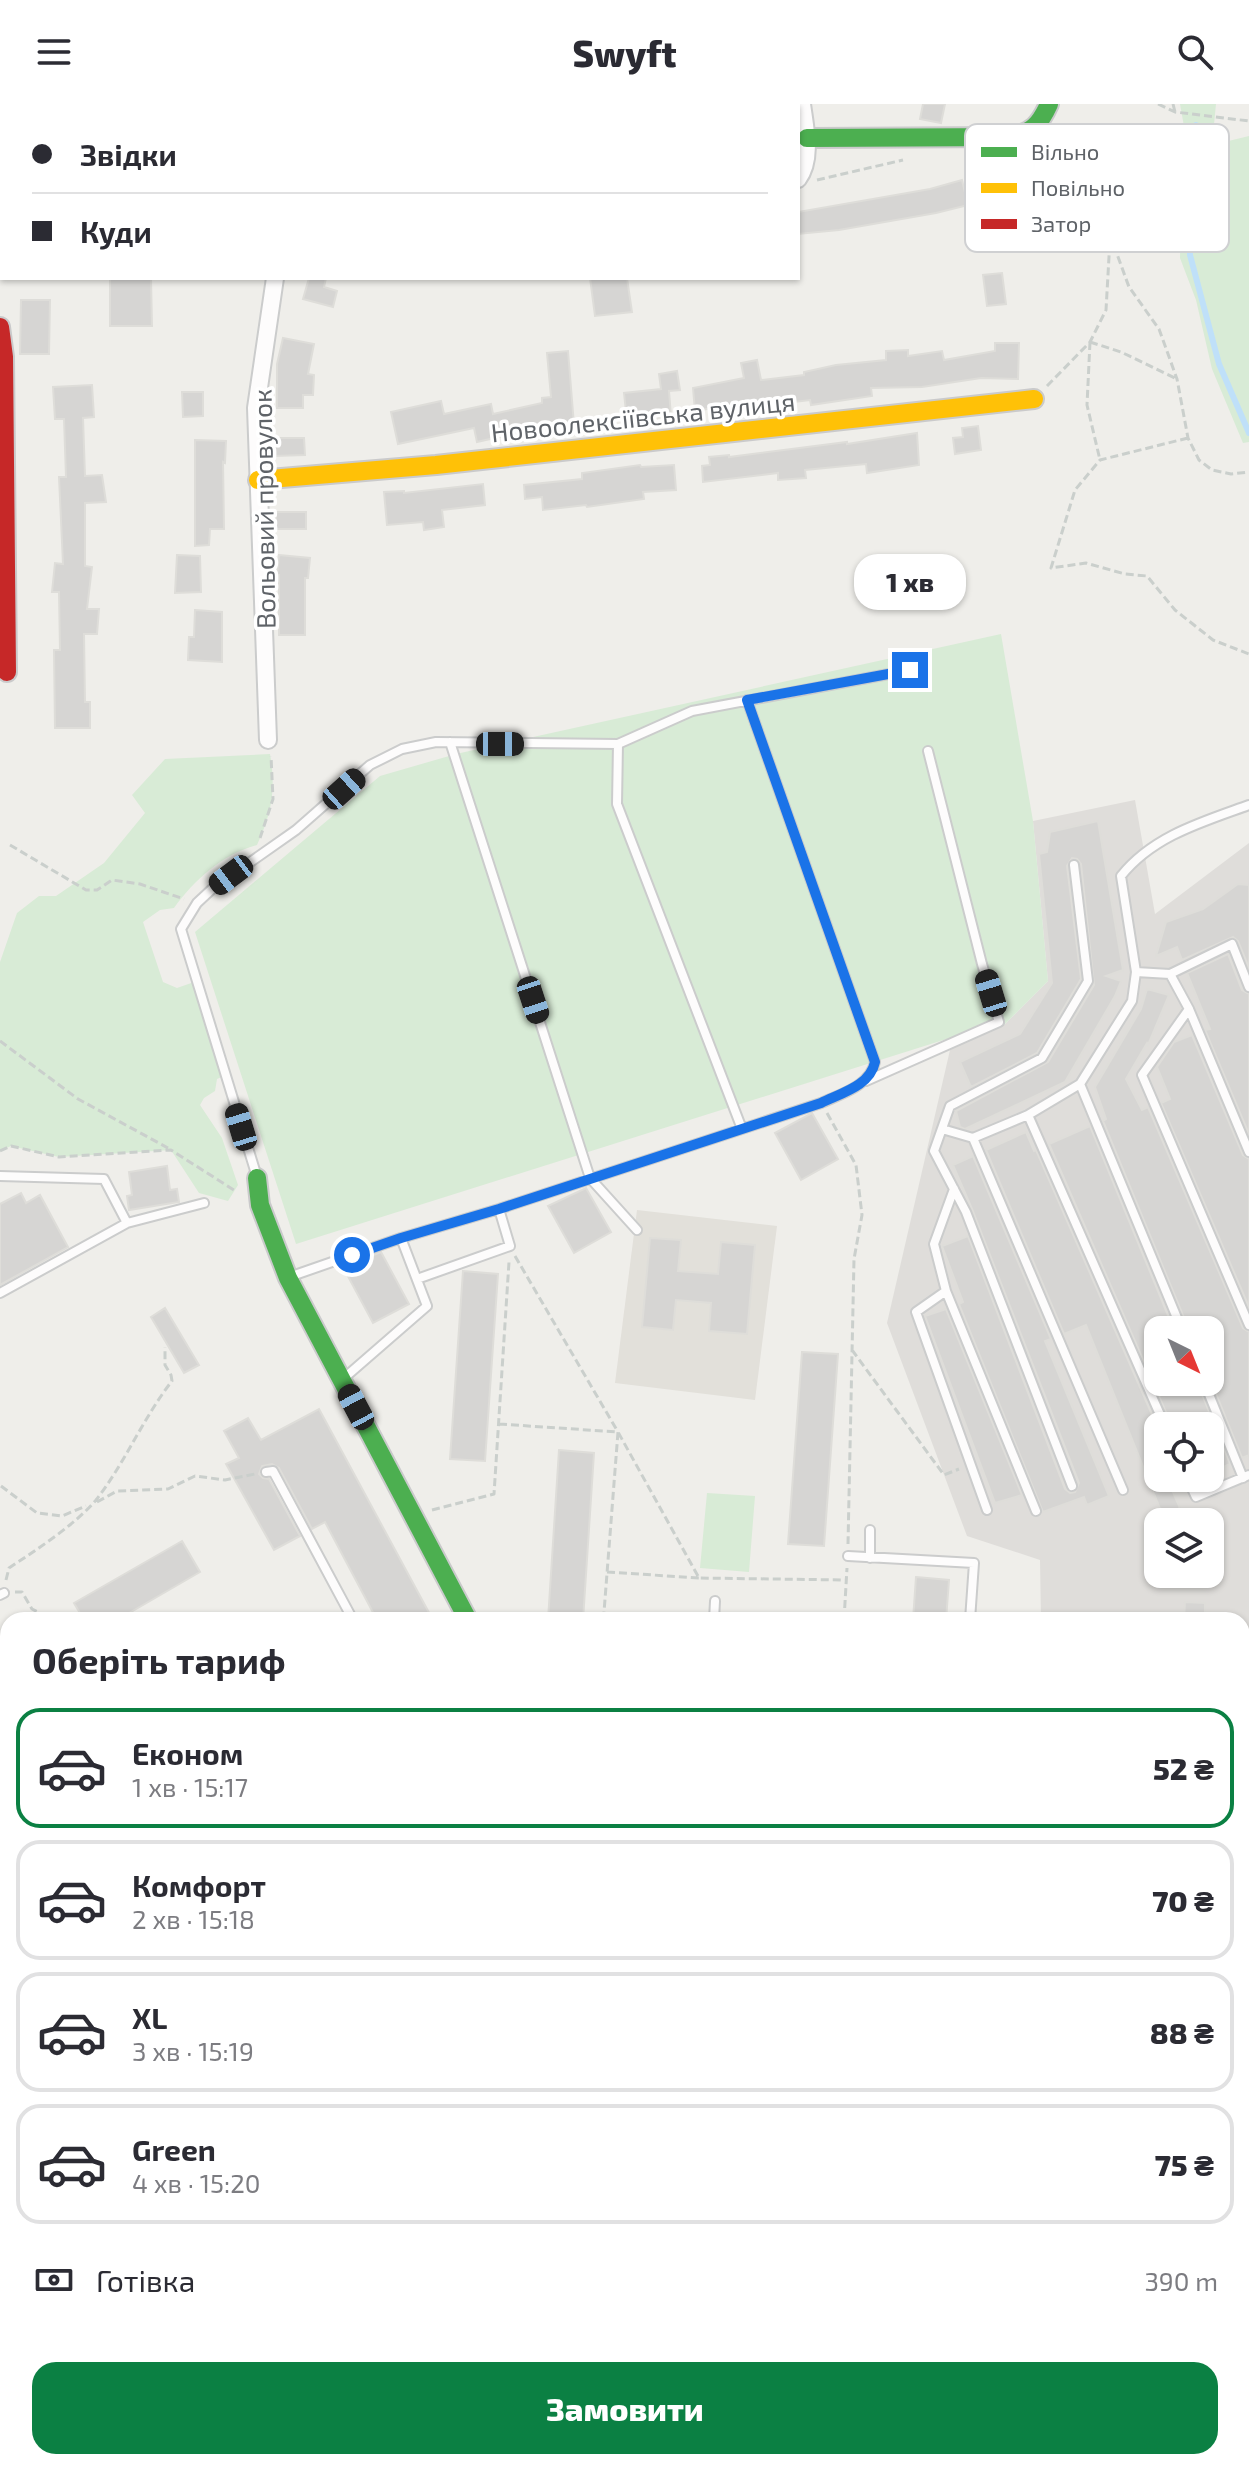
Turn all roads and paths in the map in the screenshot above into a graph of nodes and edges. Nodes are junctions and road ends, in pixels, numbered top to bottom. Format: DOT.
graph roads {
  1 [pos="802,104"];
  2 [pos="1049,104"];
  3 [pos="1158,104"];
  4 [pos="1173,104"];
  5 [pos="1175,112"];
  6 [pos="1249,121"];
  7 [pos="1041,124"];
  8 [pos="807,138"];
  9 [pos="965,138"];
  10 [pos="907,159"];
  11 [pos="806,180"];
  12 [pos="1109,252"];
  13 [pos="1116,252"];
  14 [pos="275,280"];
  15 [pos="0,327"];
  16 [pos="1090,342"];
  17 [pos="1177,379"];
  18 [pos="1034,399"];
  19 [pos="1188,438"];
  20 [pos="1100,460"];
  21 [pos="1249,472"];
  22 [pos="258,480"];
  23 [pos="1249,654"];
  24 [pos="910,670"];
  25 [pos="7,672"];
  26 [pos="747,700"];
  27 [pos="268,740"];
  28 [pos="450,742"];
  29 [pos="618,744"];
  30 [pos="928,751"];
  31 [pos="1249,805"];
  32 [pos="10,845"];
  33 [pos="250,861"];
  34 [pos="1074,865"];
  35 [pos="197,903"];
  36 [pos="1136,972"];
  37 [pos="1170,974"];
  38 [pos="1249,987"];
  39 [pos="1189,1009"];
  40 [pos="0,1041"];
  41 [pos="1080,1084"];
  42 [pos="858,1085"];
  43 [pos="821,1103"];
  44 [pos="1028,1115"];
  45 [pos="742,1129"];
  46 [pos="942,1129"];
  47 [pos="973,1138"];
  48 [pos="171,1150"];
  49 [pos="0,1151"];
  50 [pos="1249,1152"];
  51 [pos="0,1176"];
  52 [pos="257,1178"];
  53 [pos="590,1178"];
  54 [pos="954,1189"];
  55 [pos="204,1203"];
  56 [pos="260,1205"];
  57 [pos="499,1209"];
  58 [pos="127,1223"];
  59 [pos="637,1230"];
  60 [pos="401,1238"];
  61 [pos="510,1246"];
  62 [pos="288,1278"];
  63 [pos="417,1279"];
  64 [pos="946,1291"];
  65 [pos="0,1293"];
  66 [pos="1176,1316"];
  67 [pos="1249,1325"];
  68 [pos="165,1347"];
  69 [pos="852,1350"];
  70 [pos="342,1380"];
  71 [pos="1210,1396"];
  72 [pos="1159,1412"];
  73 [pos="499,1424"];
  74 [pos="618,1432"];
  75 [pos="266,1472"];
  76 [pos="944,1475"];
  77 [pos="1246,1476"];
  78 [pos="1224,1485"];
  79 [pos="1,1486"];
  80 [pos="1072,1486"];
  81 [pos="1123,1490"];
  82 [pos="93,1504"];
  83 [pos="987,1510"];
  84 [pos="425,1511"];
  85 [pos="1036,1511"];
  86 [pos="870,1530"];
  87 [pos="848,1556"];
  88 [pos="870,1558"];
  89 [pos="607,1572"];
  90 [pos="699,1578"];
  91 [pos="846,1580"];
  92 [pos="2,1594"];
  93 [pos="715,1601"];
  94 [pos="38,1612"];
  95 [pos="349,1612"];
  96 [pos="464,1612"];
  97 [pos="604,1612"];
  98 [pos="714,1612"];
  99 [pos="844,1612"];
  100 [pos="971,1612"];
  1 -- 8 [label="street"];
  2 -- 7 [label="street"];
  3 -- 5 [label="path"];
  4 -- 5 [label="path"];
  5 -- 6 [label="path"];
  8 -- 9 [label="street"];
  8 -- 11 [label="street"];
  10 -- 11 [label="path"];
  12 -- 16 [label="path"];
  13 -- 17 [label="path"];
  14 -- 22 [label="street, Вольовий провулок"];
  15 -- 25 [label="street"];
  16 -- 17 [label="path"];
  16 -- 18 [label="path"];
  16 -- 20 [label="path"];
  17 -- 19 [label="path"];
  18 -- 22 [label="street, Новоолексіївська вулиця"];
  19 -- 20 [label="path"];
  19 -- 21 [label="path"];
  20 -- 23 [label="path"];
  22 -- 27 [label="street, Вольовий провулок"];
  24 -- 26 [label="lane"];
  26 -- 29 [label="lane"];
  26 -- 42 [label="lane"];
  27 -- 33 [label="path"];
  28 -- 29 [label="lane"];
  28 -- 33 [label="lane"];
  28 -- 53 [label="lane"];
  29 -- 45 [label="lane"];
  30 -- 42 [label="lane"];
  31 -- 36 [label="lane"];
  32 -- 35 [label="path"];
  33 -- 35 [label="lane"];
  34 -- 46 [label="lane"];
  35 -- 52 [label="lane"];
  36 -- 37 [label="lane"];
  36 -- 41 [label="lane"];
  37 -- 38 [label="lane"];
  37 -- 39 [label="lane"];
  39 -- 50 [label="lane"];
  39 -- 67 [label="lane"];
  40 -- 48 [label="path"];
  41 -- 44 [label="lane"];
  41 -- 66 [label="lane"];
  42 -- 43 [label="lane"];
  43 -- 45 [label="lane"];
  43 -- 69 [label="path"];
  44 -- 47 [label="lane"];
  44 -- 72 [label="lane"];
  45 -- 53 [label="lane"];
  46 -- 47 [label="lane"];
  46 -- 54 [label="lane"];
  47 -- 81 [label="lane"];
  48 -- 49 [label="path"];
  48 -- 56 [label="path"];
  51 -- 58 [label="lane"];
  52 -- 56 [label="street"];
  53 -- 57 [label="lane"];
  53 -- 59 [label="lane"];
  54 -- 64 [label="lane"];
  54 -- 80 [label="lane"];
  55 -- 58 [label="lane"];
  56 -- 62 [label="street"];
  57 -- 60 [label="lane"];
  57 -- 61 [label="lane"];
  58 -- 65 [label="lane"];
  60 -- 62 [label="lane"];
  60 -- 63 [label="lane"];
  61 -- 63 [label="lane"];
  61 -- 73 [label="path"];
  61 -- 74 [label="path"];
  62 -- 70 [label="street"];
  63 -- 70 [label="lane"];
  64 -- 83 [label="lane"];
  64 -- 85 [label="lane"];
  68 -- 82 [label="path"];
  69 -- 76 [label="path"];
  69 -- 87 [label="path"];
  70 -- 96 [label="street"];
  71 -- 77 [label="lane"];
  73 -- 74 [label="path"];
  73 -- 84 [label="path"];
  74 -- 89 [label="path"];
  74 -- 90 [label="path"];
  75 -- 82 [label="path"];
  75 -- 95 [label="lane"];
  77 -- 78 [label="lane"];
  79 -- 82 [label="path"];
  82 -- 92 [label="path"];
  86 -- 88 [label="lane"];
  87 -- 88 [label="lane"];
  87 -- 91 [label="path"];
  88 -- 100 [label="lane"];
  89 -- 90 [label="path"];
  89 -- 97 [label="path"];
  90 -- 91 [label="path"];
  91 -- 99 [label="path"];
  92 -- 94 [label="path"];
  93 -- 98 [label="lane"];
}
